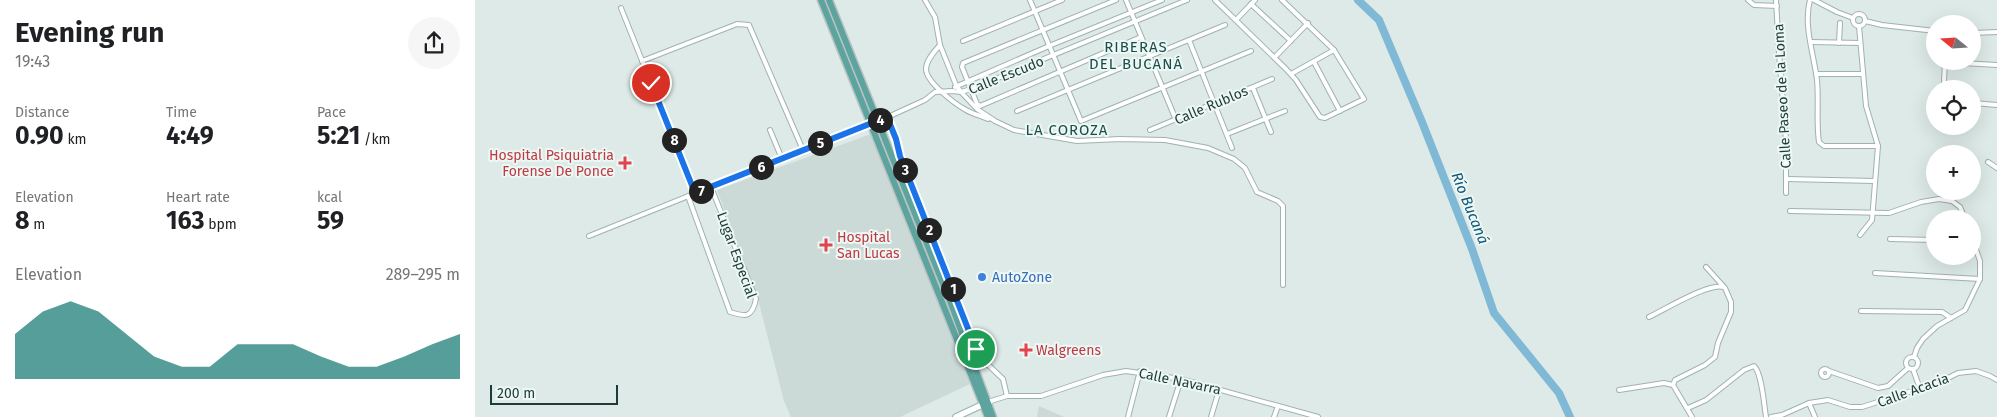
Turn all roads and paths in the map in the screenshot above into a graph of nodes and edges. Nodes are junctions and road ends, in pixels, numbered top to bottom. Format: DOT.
graph roads {
  1 [pos="821,0"];
  2 [pos="829,0"];
  3 [pos="925,0"];
  4 [pos="1030,0"];
  5 [pos="1062,0"];
  6 [pos="1116,0"];
  7 [pos="1126,0"];
  8 [pos="1163,0"];
  9 [pos="1187,0"];
  10 [pos="1215,0"];
  11 [pos="1282,0"];
  12 [pos="1748,0"];
  13 [pos="1776,0"];
  14 [pos="1810,0"];
  15 [pos="1814,0"];
  16 [pos="1253,2"];
  17 [pos="1777,6"];
  18 [pos="621,8"];
  19 [pos="1035,12"];
  20 [pos="1132,13"];
  21 [pos="1853,18"];
  22 [pos="1236,20"];
  23 [pos="1865,21"];
  24 [pos="1135,22"];
  25 [pos="1308,23"];
  26 [pos="1839,23"];
  27 [pos="1225,25"];
  28 [pos="1859,26"];
  29 [pos="1043,30"];
  30 [pos="1926,30"];
  31 [pos="1997,32"];
  32 [pos="1981,33"];
  33 [pos="1141,37"];
  34 [pos="1189,40"];
  35 [pos="963,41"];
  36 [pos="1291,41"];
  37 [pos="1811,42"];
  38 [pos="1839,42"];
  39 [pos="1860,43"];
  40 [pos="940,45"];
  41 [pos="1049,46"];
  42 [pos="1335,50"];
  43 [pos="1251,51"];
  44 [pos="1053,56"];
  45 [pos="1149,56"];
  46 [pos="1275,58"];
  47 [pos="642,61"];
  48 [pos="1314,62"];
  49 [pos="1981,64"];
  50 [pos="1997,65"];
  51 [pos="1202,71"];
  52 [pos="1060,72"];
  53 [pos="1291,74"];
  54 [pos="1816,74"];
  55 [pos="1863,74"];
  56 [pos="1272,79"];
  57 [pos="967,80"];
  58 [pos="957,85"];
  59 [pos="1164,88"];
  60 [pos="1253,88"];
  61 [pos="971,89"];
  62 [pos="1068,90"];
  63 [pos="941,91"];
  64 [pos="953,91"];
  65 [pos="961,92"];
  66 [pos="1215,103"];
  67 [pos="1981,104"];
  68 [pos="1997,105"];
  69 [pos="1017,111"];
  70 [pos="1285,111"];
  71 [pos="1340,111"];
  72 [pos="887,117"];
  73 [pos="1265,119"];
  74 [pos="1175,120"];
  75 [pos="995,121"];
  76 [pos="874,123"];
  77 [pos="770,130"];
  78 [pos="1151,130"];
  79 [pos="1271,132"];
  80 [pos="1227,134"];
  81 [pos="1878,146"];
  82 [pos="1232,148"];
  83 [pos="803,150"];
  84 [pos="781,159"];
  85 [pos="1988,162"];
  86 [pos="1997,168"];
  87 [pos="1786,179"];
  88 [pos="1875,181"];
  89 [pos="711,187"];
  90 [pos="695,193"];
  91 [pos="1786,193"];
  92 [pos="688,196"];
  93 [pos="1962,210"];
  94 [pos="1790,211"];
  95 [pos="1873,214"];
  96 [pos="1860,235"];
  97 [pos="589,236"];
  98 [pos="1890,239"];
  99 [pos="1926,240"];
  100 [pos="1979,265"];
  101 [pos="1706,267"];
  102 [pos="1875,273"];
  103 [pos="1980,279"];
  104 [pos="1283,285"];
  105 [pos="1725,288"];
  106 [pos="1861,311"];
  107 [pos="1649,318"];
  108 [pos="1951,318"];
  109 [pos="1914,358"];
  110 [pos="1908,368"];
  111 [pos="1913,369"];
  112 [pos="1140,371"];
  113 [pos="1829,371"];
  114 [pos="1181,379"];
  115 [pos="1997,380"];
  116 [pos="1673,385"];
  117 [pos="1920,389"];
  118 [pos="1219,390"];
  119 [pos="1619,390"];
  120 [pos="1007,396"];
  121 [pos="985,403"];
  122 [pos="1809,403"];
  123 [pos="1278,406"];
  124 [pos="1688,408"];
  125 [pos="1304,415"];
  126 [pos="957,417"];
  127 [pos="988,417"];
  128 [pos="993,417"];
  129 [pos="1128,417"];
  130 [pos="1169,417"];
  131 [pos="1211,417"];
  132 [pos="1274,417"];
  133 [pos="1318,417"];
  134 [pos="1692,417"];
  135 [pos="1766,417"];
  136 [pos="1771,417"];
  137 [pos="1815,417"];
  1 -- 76 [label="main road"];
  2 -- 76 [label="main road"];
  3 -- 40 [label="street"];
  4 -- 19 [label="street"];
  5 -- 19 [label="street"];
  6 -- 29 [label="street"];
  7 -- 20 [label="street"];
  8 -- 20 [label="street, Calle Escudo"];
  9 -- 24 [label="street, Calle Escudo"];
  10 -- 22 [label="street"];
  11 -- 25 [label="street"];
  12 -- 17 [label="street"];
  13 -- 17 [label="street, Calle Paseo de la Loma"];
  14 -- 37 [label="street"];
  15 -- 21 [label="street"];
  16 -- 22 [label="street"];
  16 -- 36 [label="street"];
  17 -- 87 [label="street, Calle Paseo de la Loma"];
  18 -- 47 [label="street"];
  19 -- 29 [label="street"];
  19 -- 35 [label="street"];
  20 -- 24 [label="street"];
  20 -- 41 [label="street, Calle Escudo"];
  21 -- 23 [label="street"];
  21 -- 28 [label="street"];
  22 -- 46 [label="street"];
  23 -- 28 [label="street"];
  23 -- 30 [label="street"];
  24 -- 33 [label="street"];
  24 -- 44 [label="street, Calle Escudo"];
  25 -- 36 [label="street"];
  25 -- 42 [label="street"];
  26 -- 38 [label="street"];
  27 -- 34 [label="street"];
  28 -- 39 [label="street"];
  29 -- 41 [label="street"];
  29 -- 57 [label="street"];
  31 -- 32 [label="street"];
  33 -- 45 [label="street"];
  33 -- 52 [label="street"];
  34 -- 45 [label="street"];
  34 -- 51 [label="street"];
  36 -- 46 [label="street"];
  37 -- 38 [label="street"];
  37 -- 54 [label="street"];
  38 -- 39 [label="street"];
  39 -- 55 [label="street"];
  40 -- 58 [label="street"];
  40 -- 63 [label="street"];
  41 -- 44 [label="street"];
  41 -- 57 [label="street, Calle Escudo"];
  42 -- 48 [label="street"];
  42 -- 71 [label="street"];
  43 -- 51 [label="street"];
  44 -- 52 [label="street"];
  44 -- 61 [label="street, Calle Escudo"];
  45 -- 59 [label="street"];
  45 -- 62 [label="street"];
  46 -- 53 [label="street"];
  47 -- 83 [label="street"];
  47 -- 90 [label="street"];
  48 -- 53 [label="street"];
  48 -- 71 [label="street"];
  49 -- 50 [label="street"];
  51 -- 59 [label="street"];
  51 -- 66 [label="street"];
  52 -- 61 [label="street"];
  52 -- 62 [label="street"];
  53 -- 71 [label="street"];
  54 -- 55 [label="street"];
  54 -- 81 [label="street"];
  55 -- 81 [label="street"];
  56 -- 60 [label="street, Calle Rublos"];
  57 -- 58 [label="street, Calle Escudo"];
  57 -- 61 [label="street"];
  58 -- 64 [label="street, Calle Escudo"];
  58 -- 65 [label="street"];
  59 -- 62 [label="street"];
  59 -- 74 [label="street"];
  60 -- 66 [label="street, Calle Rublos"];
  60 -- 73 [label="street"];
  61 -- 65 [label="street, Calle Escudo"];
  62 -- 69 [label="street"];
  63 -- 64 [label="street"];
  63 -- 72 [label="street"];
  63 -- 75 [label="street"];
  64 -- 65 [label="street, Calle Escudo"];
  65 -- 75 [label="street"];
  66 -- 74 [label="street, Calle Rublos"];
  66 -- 80 [label="street"];
  67 -- 68 [label="street"];
  70 -- 73 [label="street"];
  72 -- 76 [label="street"];
  72 -- 120 [label="street"];
  73 -- 79 [label="street"];
  73 -- 80 [label="street"];
  74 -- 78 [label="street, Calle Rublos"];
  75 -- 104 [label="street"];
  76 -- 83 [label="street"];
  76 -- 121 [label="main road"];
  77 -- 84 [label="street"];
  80 -- 82 [label="street"];
  81 -- 88 [label="street"];
  83 -- 84 [label="street"];
  84 -- 89 [label="street"];
  85 -- 86 [label="street"];
  87 -- 88 [label="street"];
  87 -- 91 [label="street, Calle Paseo de la Loma"];
  88 -- 95 [label="street"];
  89 -- 90 [label="street"];
  89 -- 92 [label="street, Lugar Especial"];
  90 -- 92 [label="street"];
  92 -- 97 [label="street"];
  93 -- 95 [label="street"];
  94 -- 95 [label="street"];
  95 -- 96 [label="street"];
  98 -- 99 [label="street"];
  100 -- 103 [label="street"];
  101 -- 105 [label="street"];
  102 -- 103 [label="street"];
  103 -- 108 [label="street"];
  105 -- 107 [label="street"];
  105 -- 116 [label="street"];
  106 -- 108 [label="street"];
  108 -- 109 [label="street"];
  109 -- 110 [label="street"];
  109 -- 111 [label="street"];
  110 -- 111 [label="street"];
  110 -- 113 [label="street"];
  111 -- 117 [label="street"];
  112 -- 114 [label="street, Calle Navarra"];
  112 -- 120 [label="street, Calle Navarra"];
  112 -- 129 [label="street"];
  114 -- 118 [label="street, Calle Navarra"];
  114 -- 130 [label="street"];
  115 -- 117 [label="street, Calle Acacia"];
  116 -- 119 [label="street"];
  116 -- 124 [label="street"];
  117 -- 122 [label="street, Calle Acacia"];
  118 -- 123 [label="street, Calle Navarra"];
  118 -- 131 [label="street"];
  120 -- 121 [label="street, Calle Navarra"];
  121 -- 126 [label="street, Calle Navarra"];
  121 -- 127 [label="main road"];
  121 -- 128 [label="main road"];
  122 -- 136 [label="street, Calle Acacia"];
  122 -- 137 [label="street"];
  123 -- 125 [label="street, Calle Navarra"];
  123 -- 132 [label="street"];
  124 -- 134 [label="street"];
  124 -- 135 [label="street"];
  125 -- 133 [label="street, Calle Navarra"];
}
